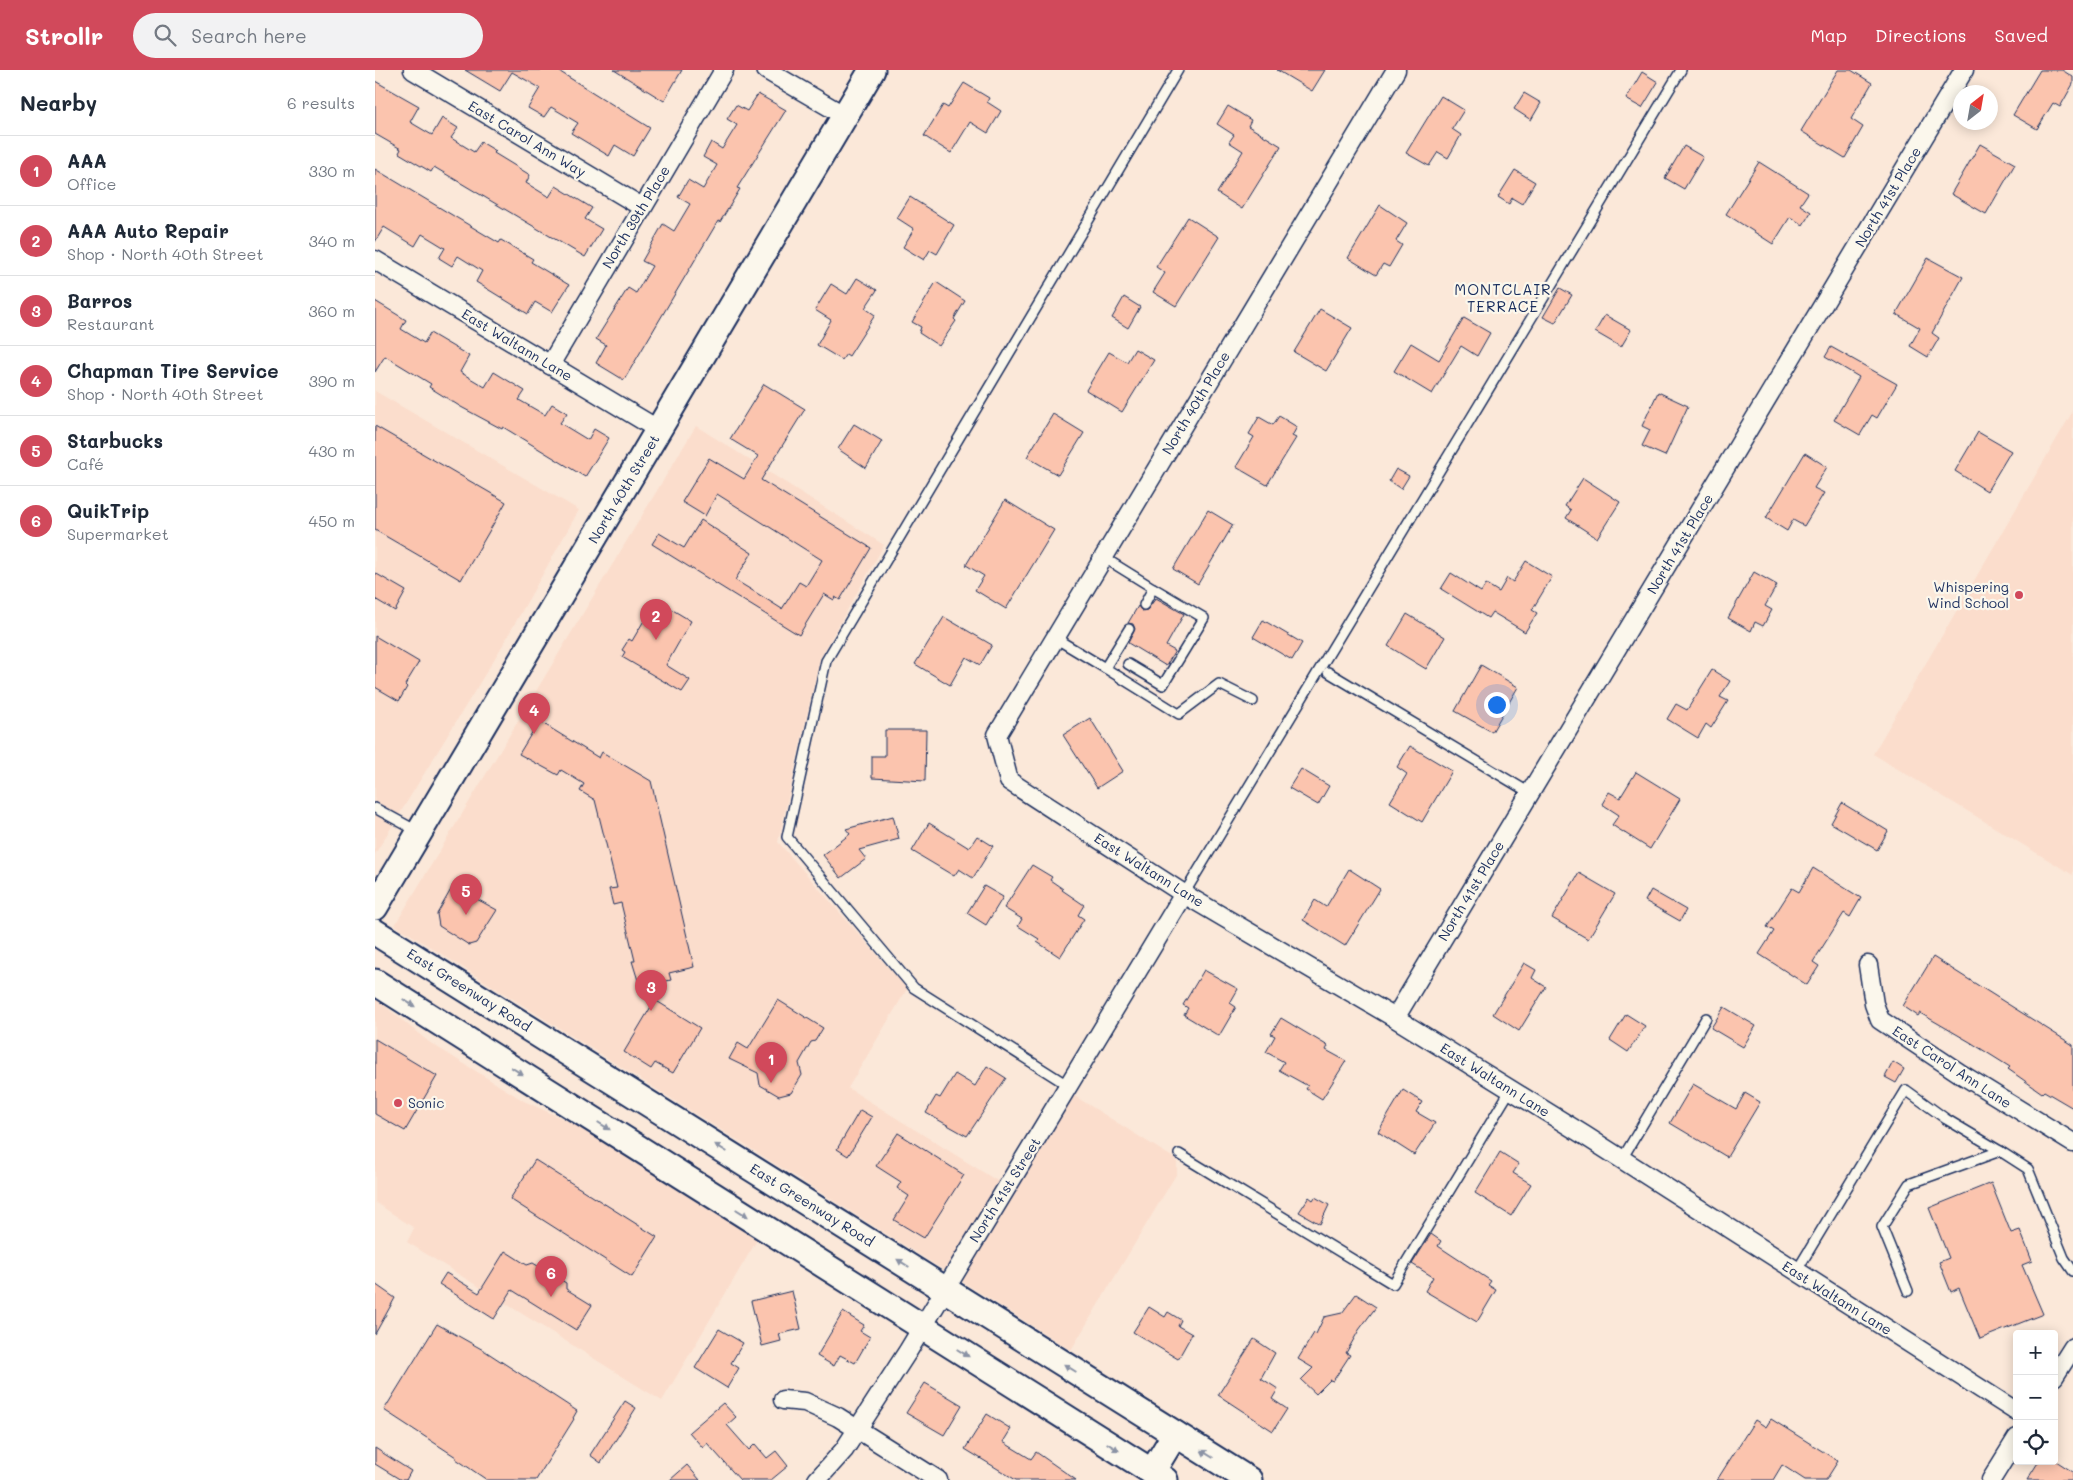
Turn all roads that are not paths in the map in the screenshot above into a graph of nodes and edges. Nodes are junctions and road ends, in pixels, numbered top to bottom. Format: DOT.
graph roads {
  1 [pos="413,70"];
  2 [pos="724,70"];
  3 [pos="766,70"];
  4 [pos="873,70"];
  5 [pos="1178,70"];
  6 [pos="1395,70"];
  7 [pos="1681,70"];
  8 [pos="1964,70"];
  9 [pos="845,116"];
  10 [pos="642,207"];
  11 [pos="375,260"];
  12 [pos="550,365"];
  13 [pos="659,430"];
  14 [pos="1103,557"];
  15 [pos="1153,588"];
  16 [pos="1144,605"];
  17 [pos="1129,629"];
  18 [pos="1055,638"];
  19 [pos="1128,664"];
  20 [pos="1105,668"];
  21 [pos="1328,672"];
  22 [pos="1253,702"];
  23 [pos="997,735"];
  24 [pos="1530,793"];
  25 [pos="375,808"];
  26 [pos="419,832"];
  27 [pos="1185,894"];
  28 [pos="375,907"];
  29 [pos="375,932"];
  30 [pos="1868,964"];
  31 [pos="375,982"];
  32 [pos="1395,1018"];
  33 [pos="1707,1018"];
  34 [pos="1069,1086"];
  35 [pos="1511,1089"];
  36 [pos="2073,1143"];
  37 [pos="2000,1151"];
  38 [pos="1179,1154"];
  39 [pos="1622,1159"];
  40 [pos="2073,1270"];
  41 [pos="1796,1272"];
  42 [pos="945,1289"];
  43 [pos="1908,1291"];
  44 [pos="922,1327"];
  45 [pos="2073,1347"];
  46 [pos="2055,1375"];
  47 [pos="783,1400"];
  48 [pos="2013,1409"];
  49 [pos="857,1429"];
  50 [pos="1175,1434"];
  51 [pos="2013,1444"];
  52 [pos="1158,1476"];
  53 [pos="817,1480"];
  54 [pos="938,1480"];
  55 [pos="1249,1480"];
  56 [pos="1991,1480"];
  1 -- 10 [label="street, East Carol Ann Way"];
  2 -- 10 [label="street, North 39th Place"];
  3 -- 9 [label="street"];
  4 -- 9 [label="main road, North 40th Street"];
  5 -- 34 [label="lane"];
  6 -- 14 [label="street, North 40th Place"];
  7 -- 27 [label="lane"];
  8 -- 24 [label="street, North 41st Place"];
  9 -- 13 [label="main road, North 40th Street"];
  10 -- 12 [label="street, North 39th Place"];
  11 -- 12 [label="street, East Waltann Lane"];
  12 -- 13 [label="street, East Waltann Lane"];
  13 -- 26 [label="main road, North 40th Street"];
  14 -- 15 [label="lane"];
  14 -- 18 [label="street, North 40th Place"];
  15 -- 16 [label="lane"];
  15 -- 19 [label="lane"];
  17 -- 20 [label="lane"];
  18 -- 20 [label="lane"];
  18 -- 23 [label="street, North 40th Place"];
  20 -- 22 [label="lane"];
  21 -- 24 [label="lane"];
  23 -- 27 [label="street, East Waltann Lane"];
  24 -- 32 [label="street, North 41st Place"];
  25 -- 26 [label="lane"];
  26 -- 28 [label="main road, North 40th Street"];
  27 -- 32 [label="street, East Waltann Lane"];
  27 -- 34 [label="street, North 41st Street"];
  42 -- 29 [label="main road, East Greenway Road, one-way"];
  30 -- 36 [label="street, East Carol Ann Lane"];
  31 -- 44 [label="main road, one-way"];
  32 -- 35 [label="street, East Waltann Lane"];
  33 -- 39 [label="lane"];
  34 -- 42 [label="street, North 41st Street"];
  35 -- 38 [label="lane"];
  35 -- 39 [label="street, East Waltann Lane"];
  37 -- 40 [label="lane"];
  37 -- 41 [label="lane"];
  37 -- 43 [label="lane"];
  39 -- 41 [label="street, East Waltann Lane"];
  41 -- 48 [label="street, East Waltann Lane"];
  42 -- 44 [label="street, North 41st Street"];
  50 -- 42 [label="main road, East Greenway Road, one-way"];
  44 -- 49 [label="street, North 41st Street"];
  44 -- 52 [label="main road, one-way"];
  45 -- 46 [label="street"];
  47 -- 49 [label="street"];
  49 -- 53 [label="street, North 41st Street"];
  49 -- 54 [label="street"];
  50 -- 52 [label="main road"];
  55 -- 50 [label="main road, East Greenway Road, one-way"];
  51 -- 56 [label="street"];
}
